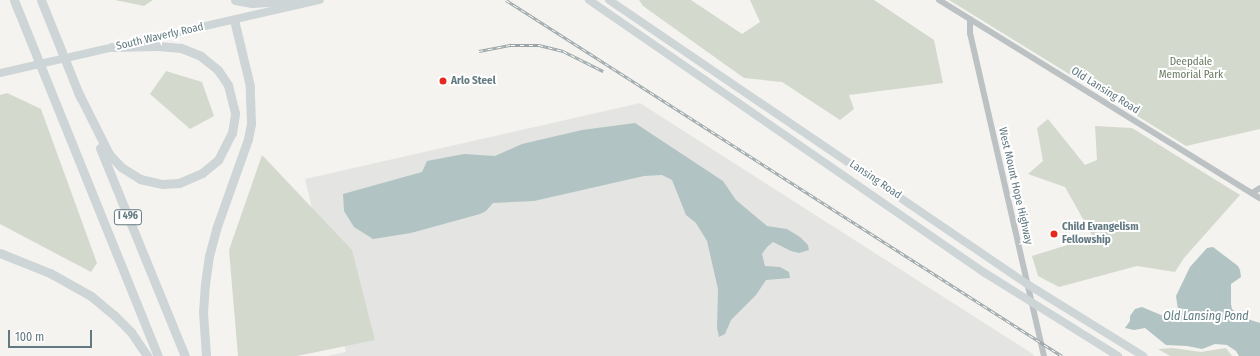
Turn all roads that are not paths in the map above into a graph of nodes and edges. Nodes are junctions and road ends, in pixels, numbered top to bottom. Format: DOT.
graph roads {
  1 [pos="14,0"];
  2 [pos="41,0"];
  3 [pos="235,0"];
  4 [pos="296,0"];
  5 [pos="320,0"];
  6 [pos="589,0"];
  7 [pos="609,0"];
  8 [pos="939,0"];
  9 [pos="970,19"];
  10 [pos="234,20"];
  11 [pos="112,47"];
  12 [pos="0,73"];
  13 [pos="78,92"];
  14 [pos="1260,188"];
  15 [pos="1252,193"];
  16 [pos="1260,198"];
  17 [pos="0,253"];
  18 [pos="1027,284"];
  19 [pos="1032,302"];
  20 [pos="147,356"];
  21 [pos="158,356"];
  22 [pos="185,356"];
  23 [pos="206,356"];
  24 [pos="1044,356"];
  25 [pos="1118,356"];
  26 [pos="1143,356"];
  1 -- 21 [label="highway, I 496"];
  2 -- 13 [label="highway, I 496"];
  3 -- 4 [label="highway"];
  5 -- 10 [label="main road, South Waverly Road"];
  6 -- 19 [label="main road, Lansing Road"];
  7 -- 18 [label="main road, Lansing Road"];
  8 -- 9 [label="street, Old Lansing Road"];
  9 -- 15 [label="street, Old Lansing Road"];
  9 -- 18 [label="street, West Mount Hope Highway"];
  10 -- 11 [label="main road, South Waverly Road"];
  10 -- 23 [label="highway"];
  11 -- 12 [label="main road, South Waverly Road"];
  11 -- 13 [label="highway"];
  13 -- 22 [label="highway, I 496"];
  14 -- 15 [label="street"];
  15 -- 16 [label="street, Old Lansing Road"];
  17 -- 20 [label="highway"];
  18 -- 19 [label="street, West Mount Hope Highway"];
  18 -- 26 [label="main road, Lansing Road"];
  19 -- 24 [label="street, West Mount Hope Highway"];
  19 -- 25 [label="main road, Lansing Road"];
}
